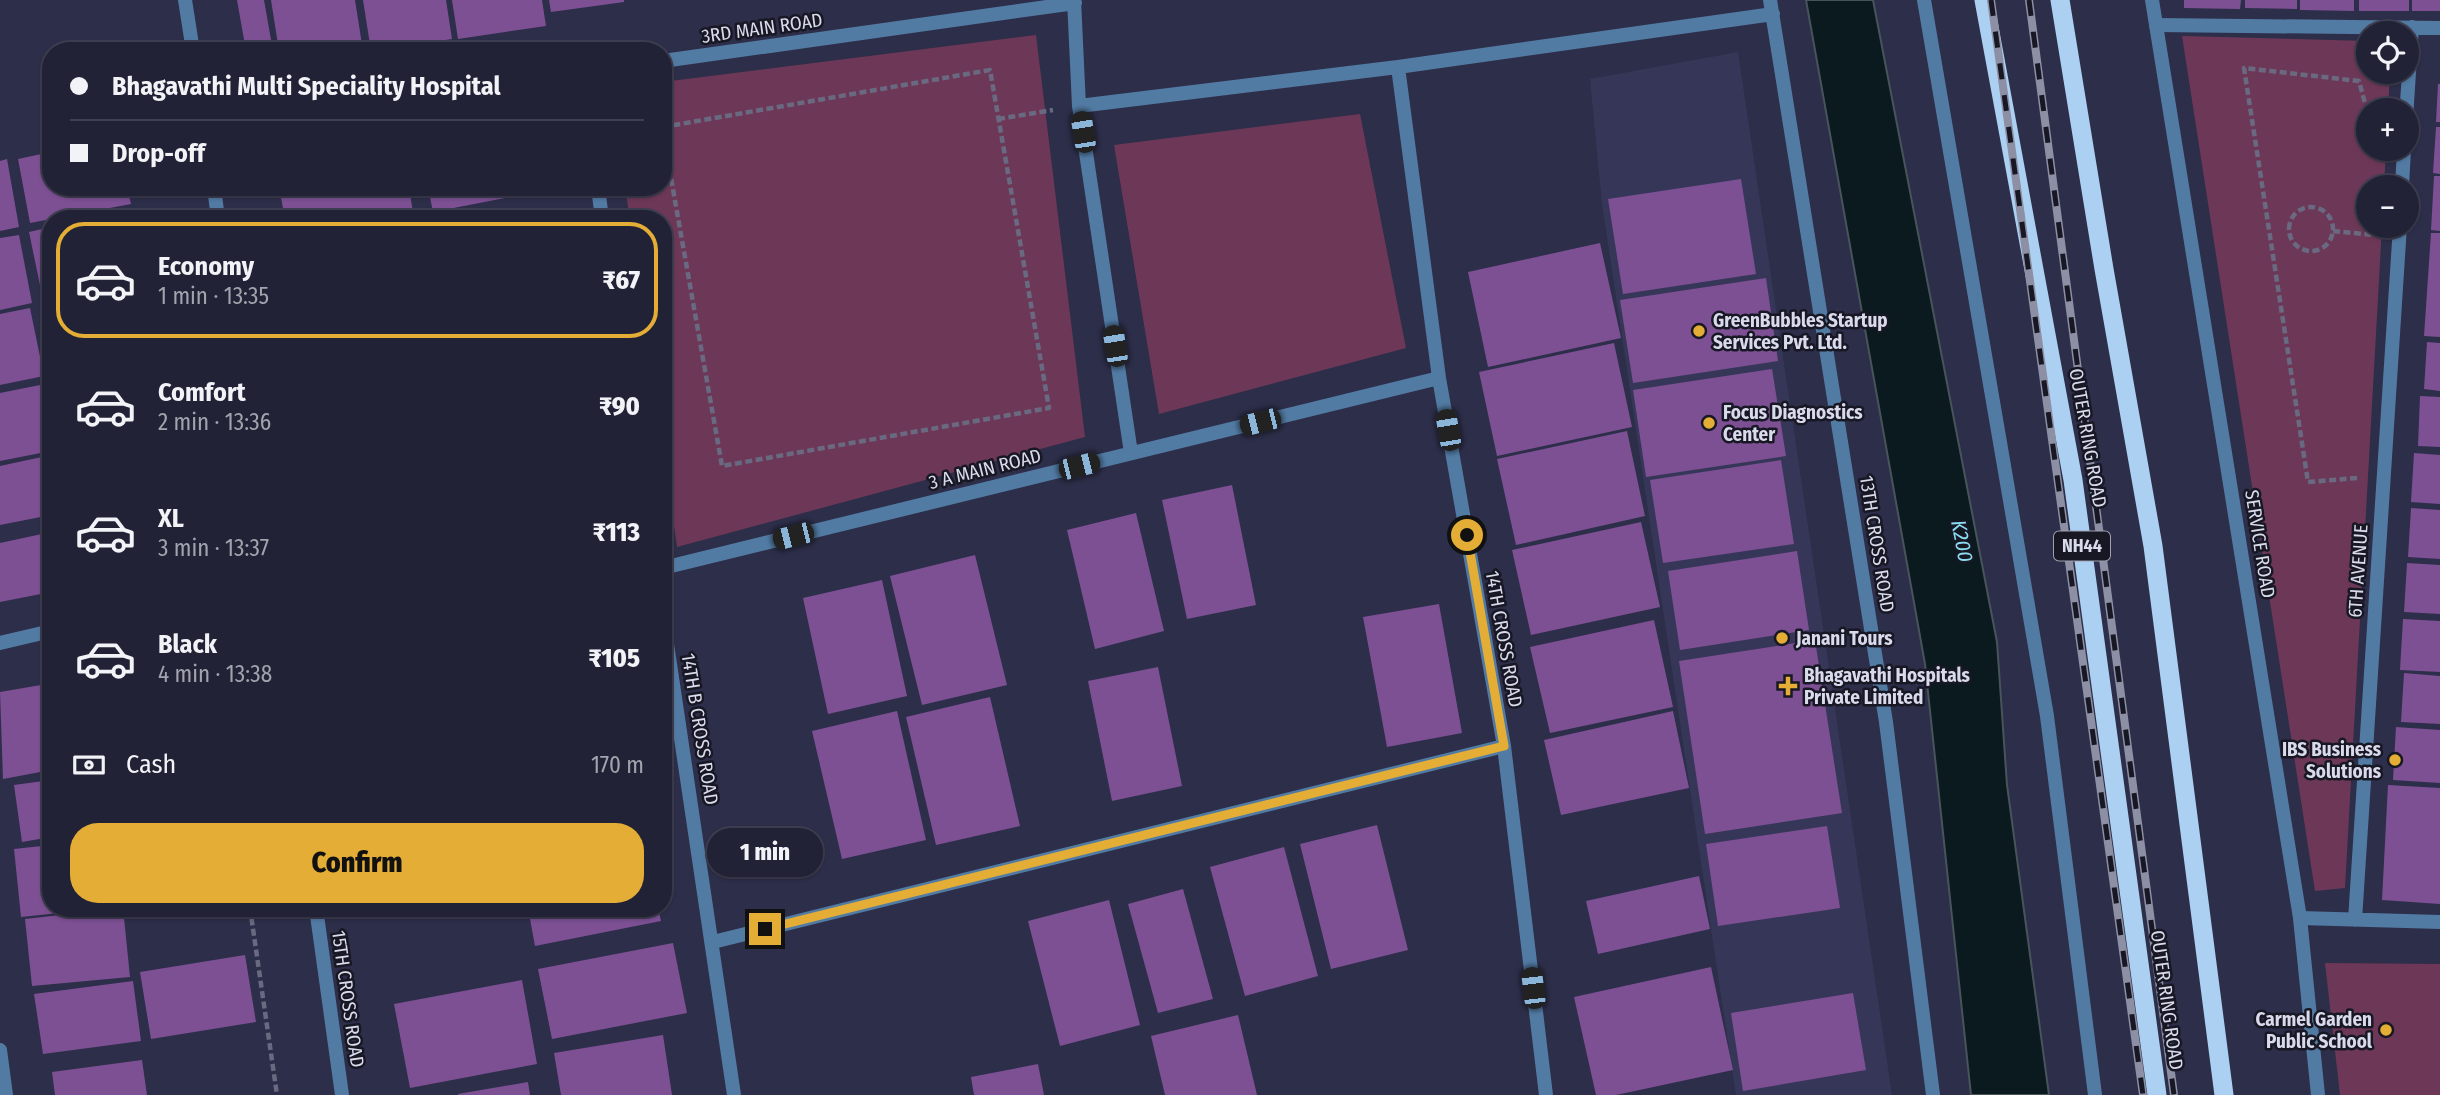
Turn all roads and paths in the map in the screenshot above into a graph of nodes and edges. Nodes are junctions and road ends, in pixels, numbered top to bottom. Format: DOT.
graph roads {
  1 [pos="184,0"];
  2 [pos="1924,0"];
  3 [pos="1984,0"];
  4 [pos="2060,0"];
  5 [pos="2152,0"];
  6 [pos="1074,1"];
  7 [pos="1772,7"];
  8 [pos="2157,25"];
  9 [pos="2356,27"];
  10 [pos="2419,27"];
  11 [pos="2440,28"];
  12 [pos="191,42"];
  13 [pos="672,60"];
  14 [pos="1398,67"];
  15 [pos="2363,98"];
  16 [pos="1079,106"];
  17 [pos="998,119"];
  18 [pos="672,125"];
  19 [pos="672,184"];
  20 [pos="2333,230"];
  21 [pos="2356,231"];
  22 [pos="2399,238"];
  23 [pos="1439,377"];
  24 [pos="2386,440"];
  25 [pos="1131,453"];
  26 [pos="672,566"];
  27 [pos="42,633"];
  28 [pos="0,643"];
  29 [pos="672,676"];
  30 [pos="1504,746"];
  31 [pos="251,917"];
  32 [pos="317,917"];
  33 [pos="2300,918"];
  34 [pos="2355,919"];
  35 [pos="2440,922"];
  36 [pos="713,942"];
  37 [pos="0,1050"];
  38 [pos="6,1095"];
  39 [pos="277,1095"];
  40 [pos="342,1095"];
  41 [pos="734,1095"];
  42 [pos="1546,1095"];
  43 [pos="1933,1095"];
  44 [pos="2095,1095"];
  45 [pos="2157,1095"];
  46 [pos="2224,1095"];
  47 [pos="2318,1095"];
  1 -- 12 [label="street"];
  2 -- 44 [label="street"];
  3 -- 45 [label="highway, OUTER RING ROAD / NH44"];
  4 -- 46 [label="highway"];
  5 -- 8 [label="street, SERVICE ROAD"];
  6 -- 13 [label="street, 3RD MAIN ROAD"];
  6 -- 16 [label="street"];
  7 -- 14 [label="street"];
  7 -- 43 [label="street, 13TH CROSS ROAD"];
  8 -- 9 [label="street"];
  8 -- 33 [label="street, SERVICE ROAD"];
  10 -- 11 [label="street"];
  14 -- 16 [label="street"];
  14 -- 23 [label="street, 14TH CROSS ROAD"];
  15 -- 24 [label="path"];
  16 -- 17 [label="path"];
  16 -- 25 [label="street"];
  17 -- 18 [label="path"];
  17 -- 19 [label="path"];
  20 -- 20 [label="path"];
  20 -- 21 [label="path"];
  22 -- 24 [label="street, 6TH AVENUE"];
  23 -- 25 [label="street, 3 A MAIN ROAD"];
  23 -- 30 [label="street, 14TH CROSS ROAD"];
  24 -- 34 [label="street, 6TH AVENUE"];
  25 -- 26 [label="street, 3 A MAIN ROAD"];
  27 -- 28 [label="street"];
  29 -- 36 [label="street, 14TH B CROSS ROAD"];
  30 -- 36 [label="street"];
  30 -- 42 [label="street, 14TH CROSS ROAD"];
  31 -- 39 [label="path"];
  32 -- 40 [label="street, 15TH CROSS ROAD"];
  33 -- 34 [label="street"];
  33 -- 47 [label="street, SERVICE ROAD"];
  34 -- 35 [label="street"];
  36 -- 41 [label="street, 14TH B CROSS ROAD"];
  37 -- 38 [label="street"];
}
